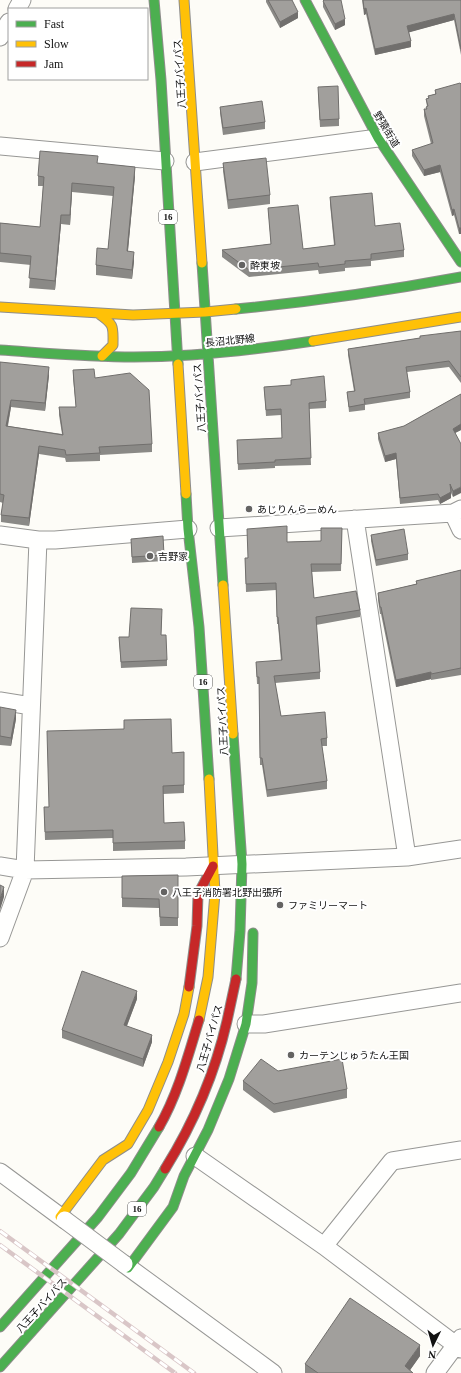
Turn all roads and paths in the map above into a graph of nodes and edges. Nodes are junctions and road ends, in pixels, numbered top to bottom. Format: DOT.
graph roads {
  1 [pos="154,0"];
  2 [pos="184,0"];
  3 [pos="305,0"];
  4 [pos="8,24"];
  5 [pos="0,37"];
  6 [pos="378,138"];
  7 [pos="0,146"];
  8 [pos="165,161"];
  9 [pos="195,162"];
  10 [pos="461,262"];
  11 [pos="461,277"];
  12 [pos="0,308"];
  13 [pos="205,312"];
  14 [pos="99,314"];
  15 [pos="174,314"];
  16 [pos="461,317"];
  17 [pos="0,350"];
  18 [pos="207,354"];
  19 [pos="177,355"];
  20 [pos="102,356"];
  21 [pos="457,511"];
  22 [pos="355,519"];
  23 [pos="220,528"];
  24 [pos="188,529"];
  25 [pos="461,530"];
  26 [pos="0,535"];
  27 [pos="38,540"];
  28 [pos="0,701"];
  29 [pos="30,706"];
  30 [pos="461,849"];
  31 [pos="407,857"];
  32 [pos="242,864"];
  33 [pos="214,865"];
  34 [pos="0,866"];
  35 [pos="25,870"];
  36 [pos="250,884"];
  37 [pos="253,925"];
  38 [pos="0,938"];
  39 [pos="461,993"];
  40 [pos="246,1024"];
  41 [pos="461,1150"];
  42 [pos="195,1156"];
  43 [pos="0,1172"];
  44 [pos="62,1219"];
  45 [pos="324,1246"];
  46 [pos="126,1266"];
  47 [pos="0,1327"];
  48 [pos="459,1344"];
  49 [pos="0,1367"];
  50 [pos="273,1373"];
  51 [pos="435,1373"];
  1 -- 8 [label="main road, 八王子バイパス / 16"];
  2 -- 9 [label="main road, 八王子バイパス / 16"];
  3 -- 6 [label="main road, 野猿街道"];
  4 -- 5 [label="street"];
  6 -- 9 [label="street"];
  6 -- 10 [label="main road, 野猿街道"];
  7 -- 8 [label="street"];
  8 -- 15 [label="main road, 八王子バイパス / 16"];
  9 -- 13 [label="main road, 八王子バイパス / 16"];
  11 -- 13 [label="main road"];
  12 -- 14 [label="main road"];
  13 -- 15 [label="main road"];
  13 -- 18 [label="main road, 八王子バイパス / 16"];
  14 -- 15 [label="main road"];
  14 -- 20 [label="main road"];
  15 -- 19 [label="main road, 八王子バイパス / 16"];
  16 -- 18 [label="main road, 長沼北野線"];
  17 -- 20 [label="main road, 長沼北野線"];
  18 -- 19 [label="main road, 長沼北野線"];
  18 -- 23 [label="main road, 八王子バイパス / 16"];
  19 -- 20 [label="main road, 長沼北野線"];
  19 -- 24 [label="main road, 八王子バイパス / 16"];
  21 -- 22 [label="street"];
  21 -- 25 [label="street"];
  22 -- 23 [label="street"];
  22 -- 31 [label="street"];
  23 -- 32 [label="main road, 八王子バイパス / 16"];
  24 -- 27 [label="street"];
  24 -- 33 [label="main road, 八王子バイパス / 16"];
  26 -- 27 [label="street"];
  27 -- 29 [label="street"];
  28 -- 29 [label="street"];
  29 -- 35 [label="street"];
  30 -- 31 [label="street"];
  31 -- 32 [label="street"];
  32 -- 33 [label="street"];
  32 -- 36 [label="main road"];
  32 -- 49 [label="main road, 八王子バイパス / 16"];
  33 -- 35 [label="street"];
  33 -- 44 [label="main road"];
  33 -- 47 [label="main road, 八王子バイパス / 16"];
  34 -- 35 [label="street"];
  35 -- 38 [label="street"];
  37 -- 40 [label="main road"];
  39 -- 40 [label="street"];
  40 -- 42 [label="main road"];
  41 -- 45 [label="street"];
  42 -- 45 [label="street"];
  42 -- 46 [label="main road"];
  43 -- 44 [label="street"];
  44 -- 46 [label="street, bridge"];
  45 -- 48 [label="street"];
  46 -- 50 [label="street"];
  48 -- 51 [label="street"];
}
